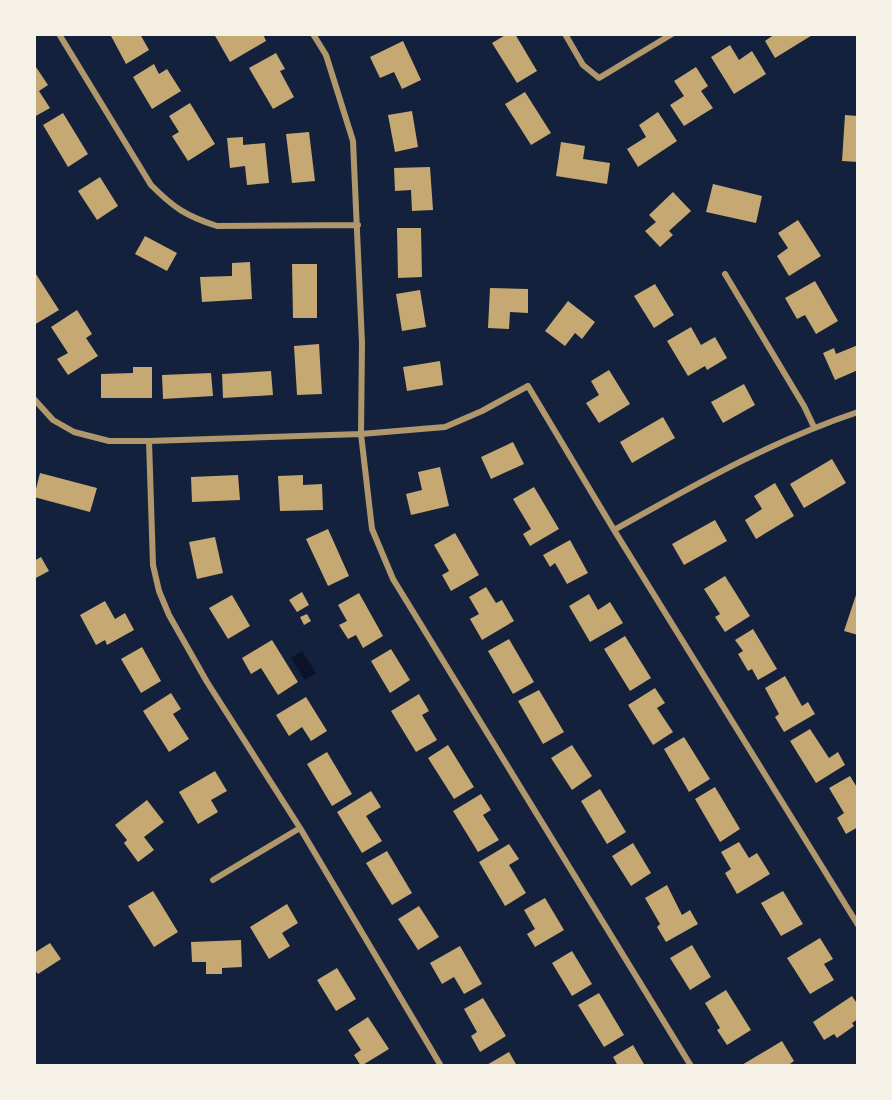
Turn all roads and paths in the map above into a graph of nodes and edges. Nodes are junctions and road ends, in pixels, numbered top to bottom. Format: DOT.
graph roads {
  1 [pos="59,34"];
  2 [pos="313,34"];
  3 [pos="565,34"];
  4 [pos="672,34"];
  5 [pos="358,225"];
  6 [pos="725,274"];
  7 [pos="34,399"];
  8 [pos="858,412"];
  9 [pos="813,427"];
  10 [pos="361,434"];
  11 [pos="149,441"];
  12 [pos="614,530"];
  13 [pos="300,828"];
  14 [pos="213,880"];
  15 [pos="858,925"];
  16 [pos="441,1065"];
  17 [pos="691,1065"];
  1 -- 5 [label="street"];
  2 -- 5 [label="street"];
  3 -- 4 [label="street"];
  5 -- 10 [label="street"];
  6 -- 9 [label="street"];
  7 -- 11 [label="street"];
  8 -- 9 [label="street"];
  9 -- 12 [label="street"];
  10 -- 11 [label="street"];
  10 -- 12 [label="street"];
  10 -- 17 [label="street"];
  11 -- 13 [label="street"];
  12 -- 15 [label="street"];
  13 -- 14 [label="street"];
  13 -- 16 [label="street"];
}
